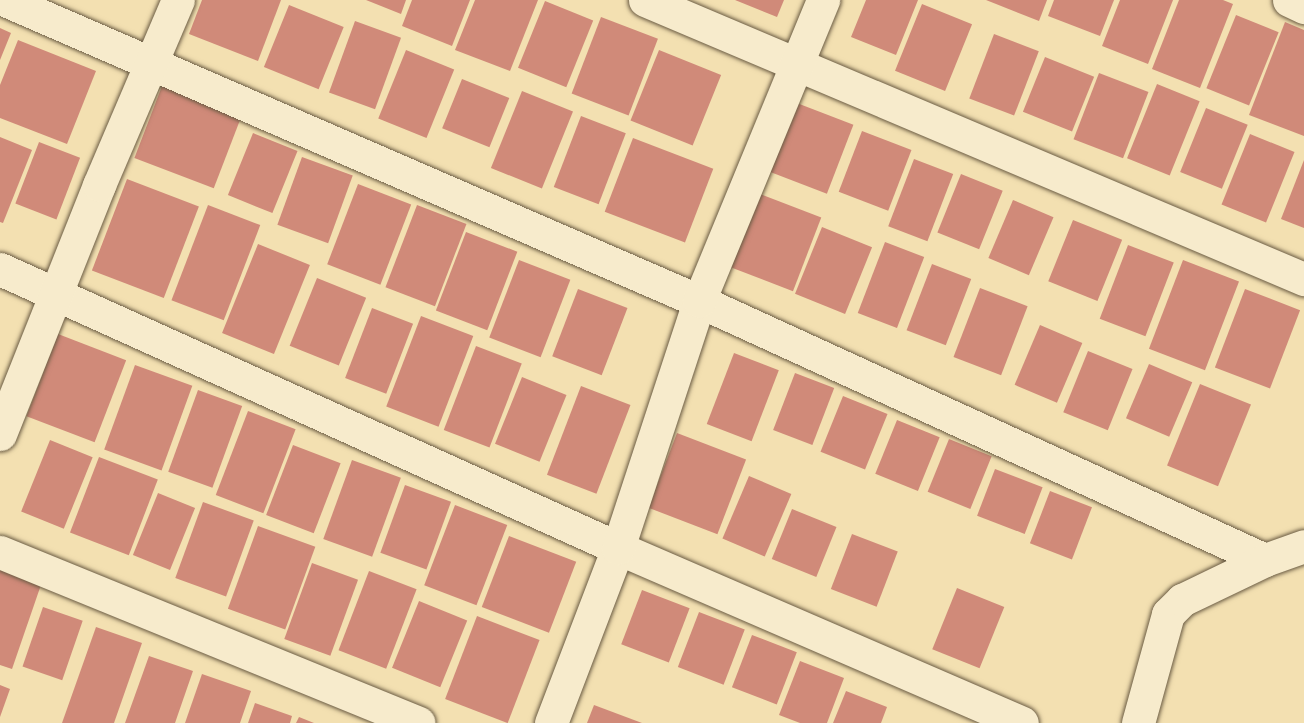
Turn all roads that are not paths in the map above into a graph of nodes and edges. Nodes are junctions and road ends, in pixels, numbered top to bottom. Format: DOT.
graph roads {
  1 [pos="5,0"];
  2 [pos="178,0"];
  3 [pos="645,0"];
  4 [pos="823,0"];
  5 [pos="1289,0"];
  6 [pos="1304,7"];
  7 [pos="153,62"];
  8 [pos="795,66"];
  9 [pos="0,269"];
  10 [pos="1304,279"];
  11 [pos="57,293"];
  12 [pos="699,300"];
  13 [pos="0,434"];
  14 [pos="1304,546"];
  15 [pos="618,548"];
  16 [pos="0,552"];
  17 [pos="1265,560"];
  18 [pos="418,723"];
  19 [pos="552,723"];
  20 [pos="1022,723"];
  21 [pos="1138,723"];
  1 -- 7 [label="street"];
  2 -- 7 [label="street"];
  3 -- 8 [label="street"];
  4 -- 8 [label="street"];
  5 -- 6 [label="street"];
  7 -- 11 [label="street"];
  7 -- 12 [label="street"];
  8 -- 10 [label="street"];
  8 -- 12 [label="street"];
  9 -- 11 [label="street"];
  11 -- 13 [label="street"];
  11 -- 15 [label="street"];
  12 -- 15 [label="street"];
  12 -- 17 [label="street"];
  14 -- 17 [label="street"];
  15 -- 19 [label="street"];
  15 -- 20 [label="street"];
  16 -- 18 [label="street"];
  17 -- 21 [label="street"];
}
